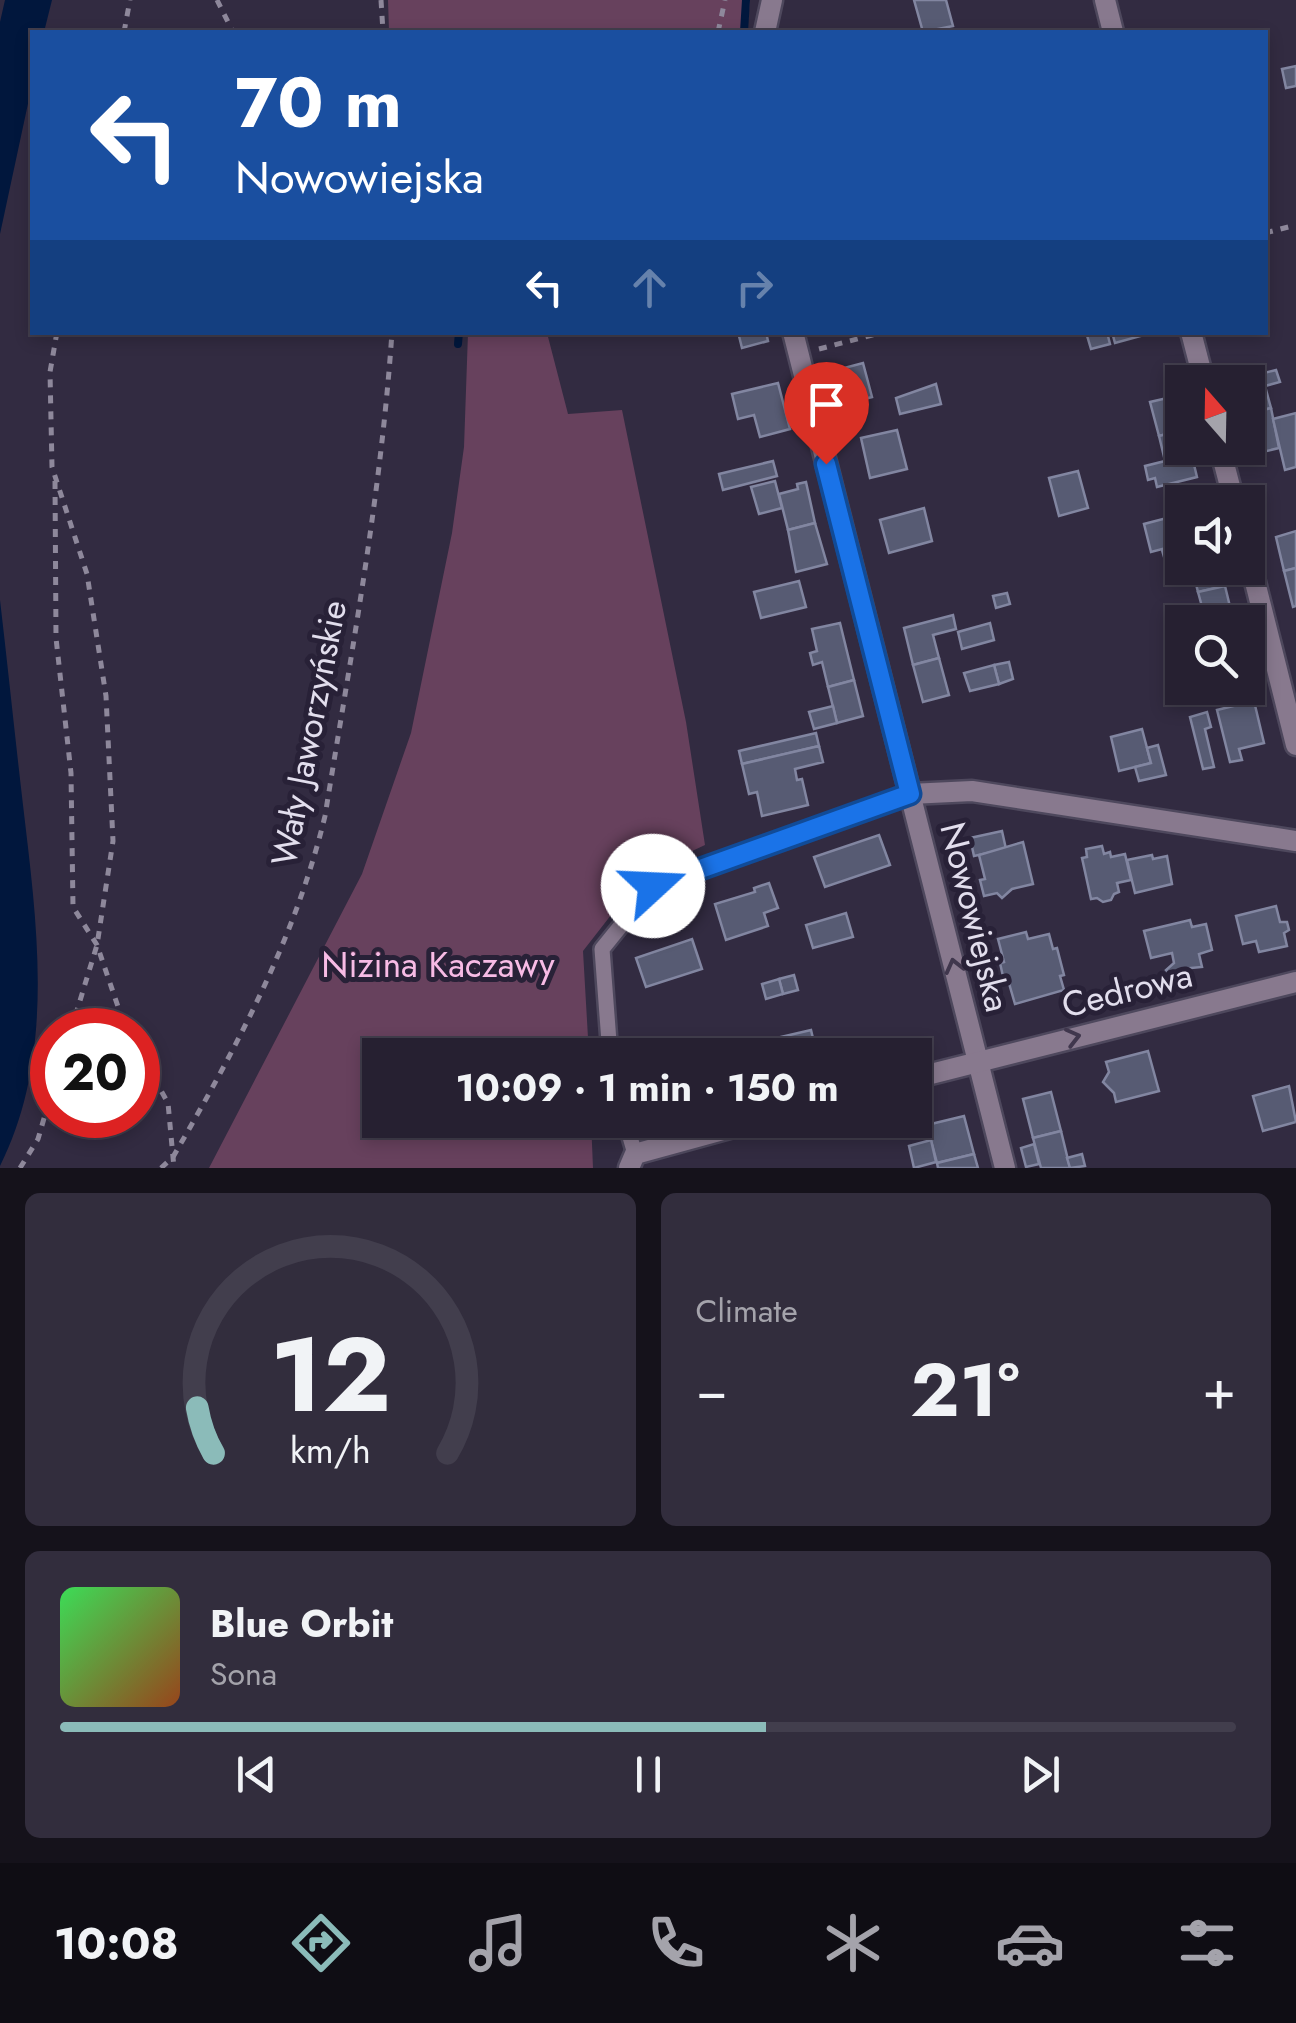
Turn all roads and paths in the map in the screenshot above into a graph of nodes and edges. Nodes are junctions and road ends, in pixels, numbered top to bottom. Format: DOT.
graph roads {
  1 [pos="130,0"];
  2 [pos="217,0"];
  3 [pos="381,0"];
  4 [pos="725,0"];
  5 [pos="772,0"];
  6 [pos="1104,0"];
  7 [pos="124,30"];
  8 [pos="231,30"];
  9 [pos="383,30"];
  10 [pos="718,30"];
  11 [pos="765,30"];
  12 [pos="1112,30"];
  13 [pos="1296,225"];
  14 [pos="1268,232"];
  15 [pos="56,335"];
  16 [pos="392,335"];
  17 [pos="794,335"];
  18 [pos="872,335"];
  19 [pos="1192,335"];
  20 [pos="798,354"];
  21 [pos="1200,365"];
  22 [pos="55,474"];
  23 [pos="1256,585"];
  24 [pos="1296,744"];
  25 [pos="910,794"];
  26 [pos="1296,841"];
  27 [pos="97,945"];
  28 [pos="1296,982"];
  29 [pos="78,1008"];
  30 [pos="118,1008"];
  31 [pos="609,1038"];
  32 [pos="978,1061"];
  33 [pos="932,1073"];
  34 [pos="160,1089"];
  35 [pos="38,1138"];
  36 [pos="703,1138"];
  37 [pos="173,1157"];
  38 [pos="632,1161"];
  39 [pos="20,1168"];
  40 [pos="161,1168"];
  41 [pos="174,1168"];
  42 [pos="1005,1168"];
  1 -- 7 [label="path"];
  2 -- 8 [label="path"];
  3 -- 9 [label="path"];
  4 -- 10 [label="path"];
  5 -- 11 [label="street"];
  6 -- 12 [label="street"];
  13 -- 14 [label="path"];
  15 -- 22 [label="path"];
  16 -- 37 [label="path, Wały Jaworzyńskie"];
  17 -- 20 [label="street, Nowowiejska"];
  18 -- 20 [label="path"];
  19 -- 21 [label="street"];
  20 -- 25 [label="street, Nowowiejska"];
  22 -- 27 [label="path"];
  22 -- 27 [label="path"];
  23 -- 24 [label="street"];
  25 -- 26 [label="street"];
  25 -- 31 [label="lane"];
  32 -- 25 [label="street, Nowowiejska, one-way"];
  27 -- 29 [label="path"];
  27 -- 30 [label="path"];
  32 -- 28 [label="street, Cedrowa, one-way"];
  32 -- 33 [label="street, Cedrowa"];
  32 -- 42 [label="street, Nowowiejska"];
  34 -- 37 [label="path"];
  35 -- 39 [label="path"];
  36 -- 38 [label="street"];
  37 -- 40 [label="path, Wały Jaworzyńskie"];
  37 -- 41 [label="path"];
}
